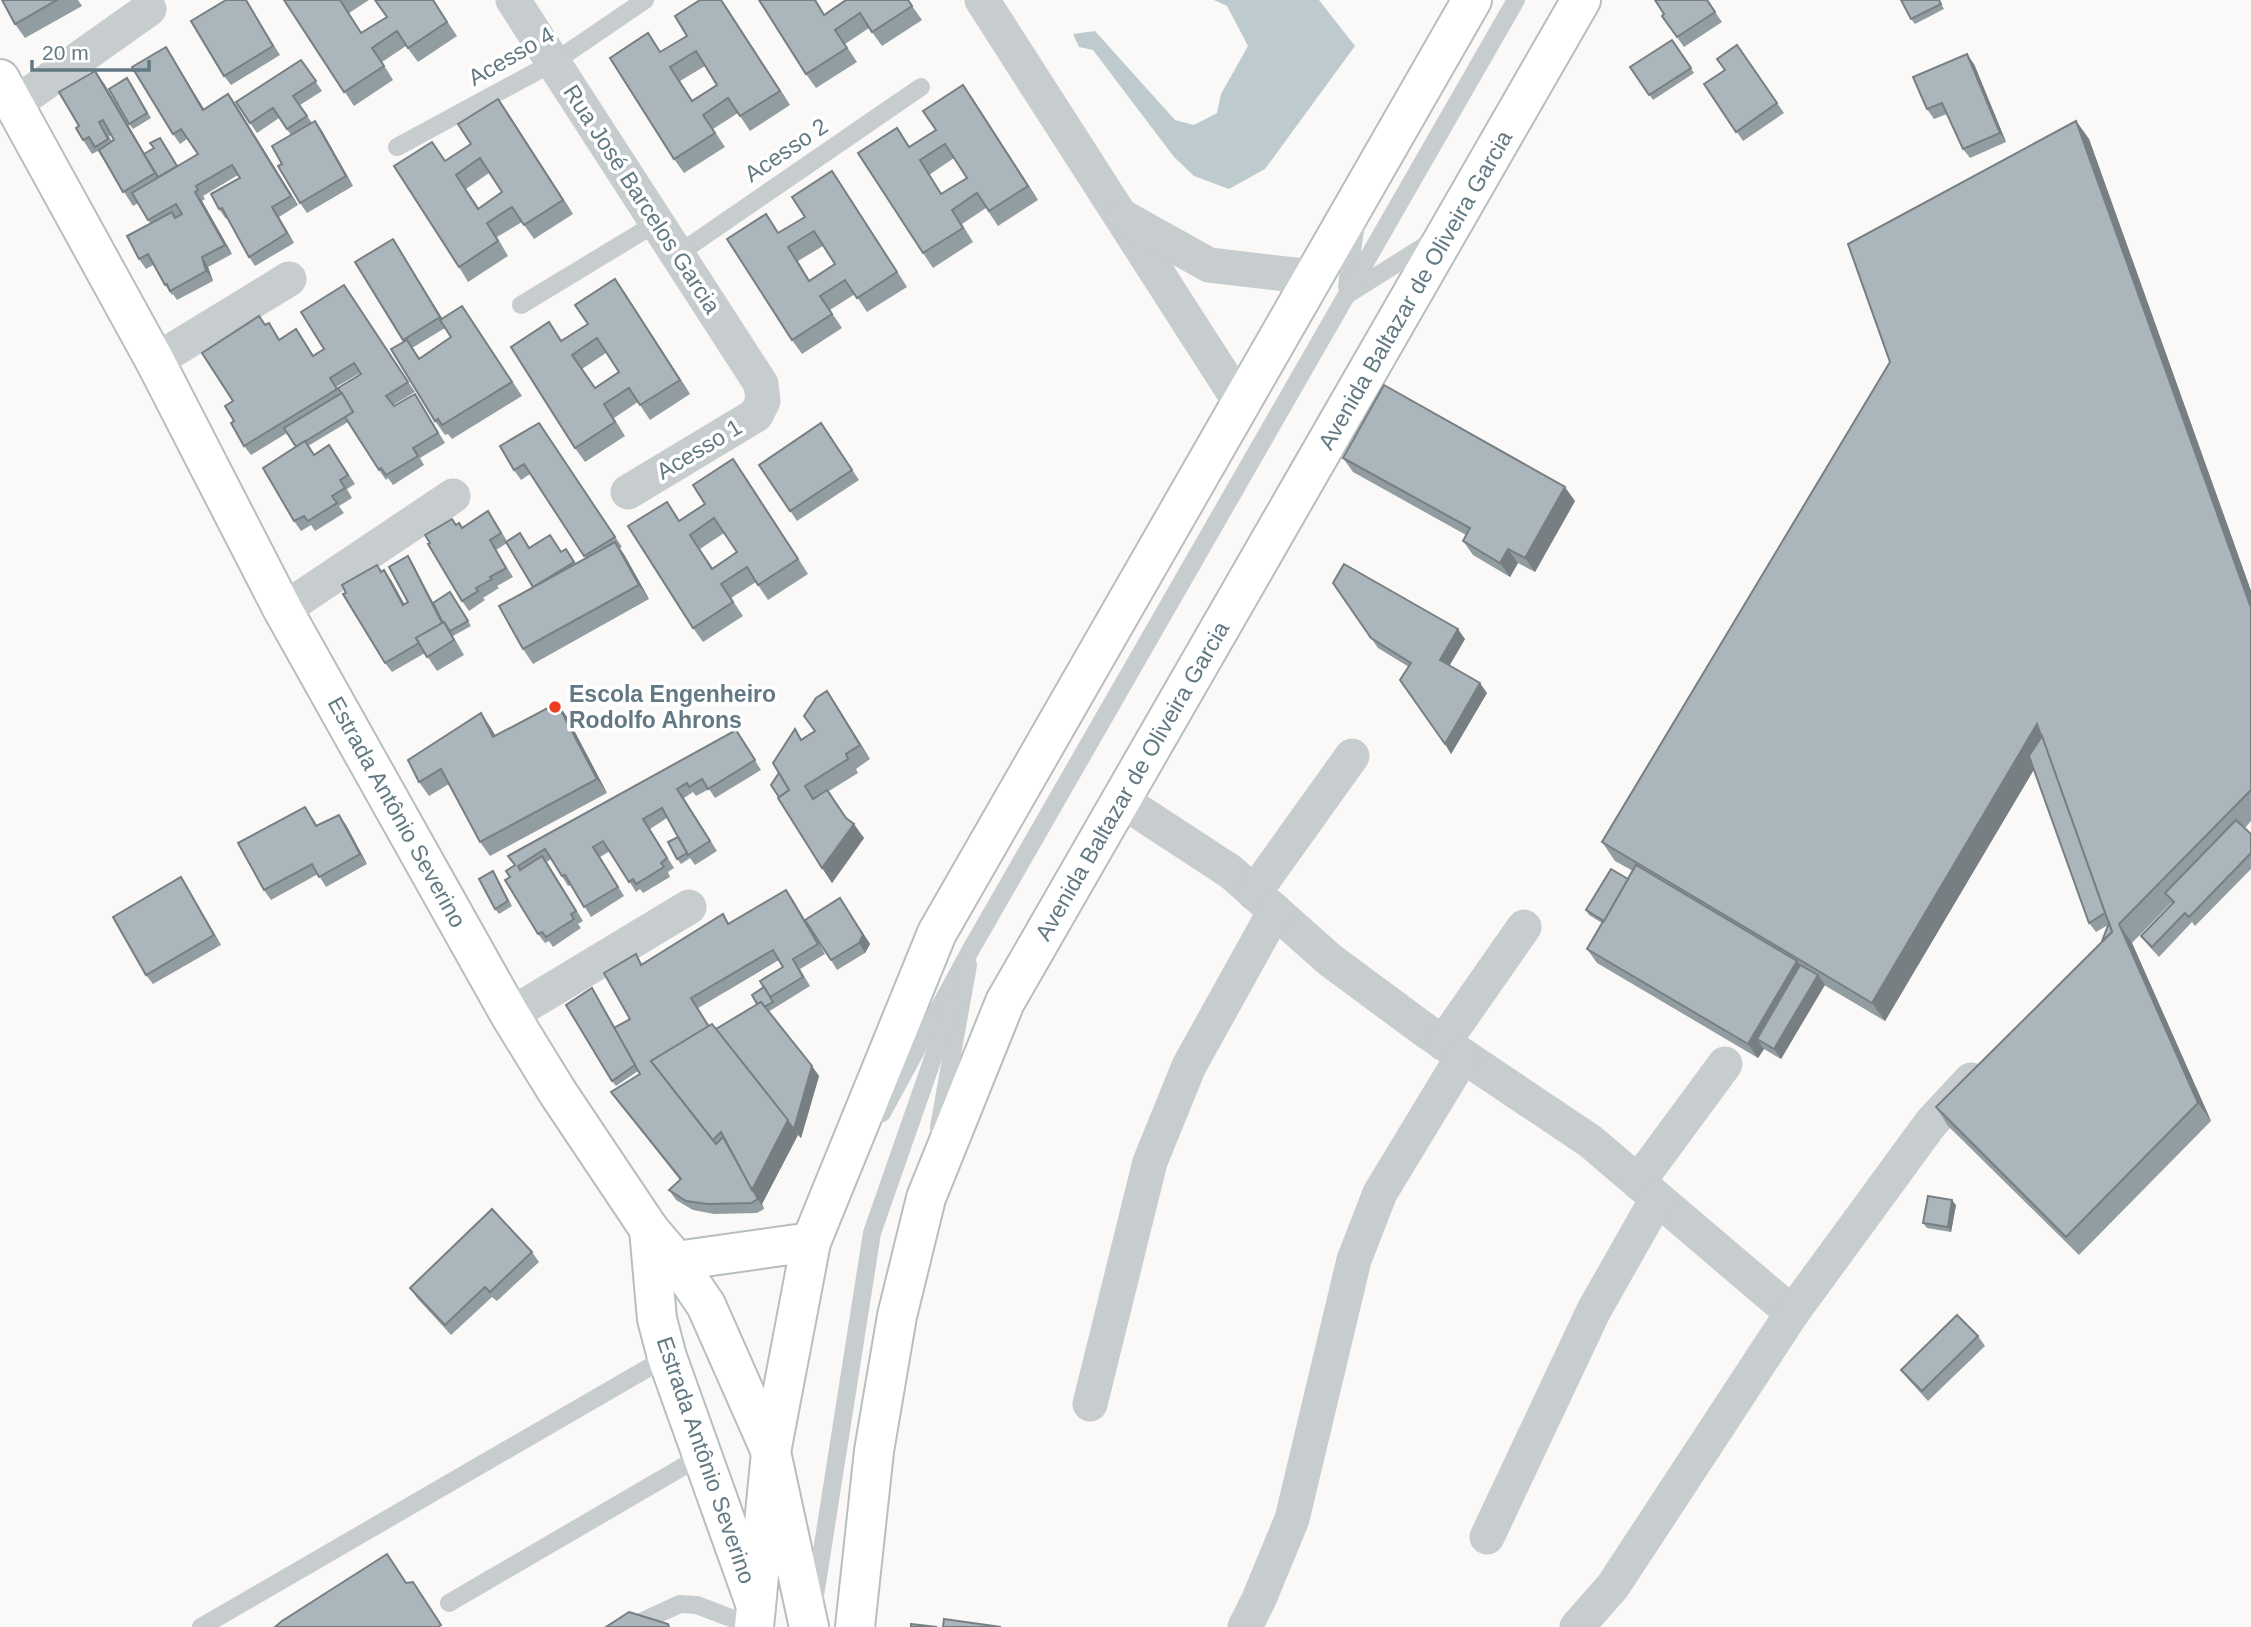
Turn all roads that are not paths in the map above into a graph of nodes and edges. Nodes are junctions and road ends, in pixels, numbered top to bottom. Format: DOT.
graph roads {
  1 [pos="513,0"];
  2 [pos="645,0"];
  3 [pos="982,0"];
  4 [pos="1472,0"];
  5 [pos="1516,0"];
  6 [pos="1581,0"];
  7 [pos="149,9"];
  8 [pos="554,62"];
  9 [pos="920,87"];
  10 [pos="7,91"];
  11 [pos="397,146"];
  12 [pos="1360,193"];
  13 [pos="1117,214"];
  14 [pos="658,222"];
  15 [pos="1449,230"];
  16 [pos="678,254"];
  17 [pos="1312,277"];
  18 [pos="289,279"];
  19 [pos="1345,296"];
  20 [pos="521,305"];
  21 [pos="155,361"];
  22 [pos="763,401"];
  23 [pos="1240,402"];
  24 [pos="628,492"];
  25 [pos="453,496"];
  26 [pos="284,610"];
  27 [pos="1352,756"];
  28 [pos="1121,800"];
  29 [pos="1265,902"];
  30 [pos="689,907"];
  31 [pos="1524,927"];
  32 [pos="970,951"];
  33 [pos="510,1015"];
  34 [pos="1453,1049"];
  35 [pos="1995,1054"];
  36 [pos="1725,1064"];
  37 [pos="1648,1191"];
  38 [pos="926,1198"];
  39 [pos="649,1230"];
  40 [pos="811,1242"];
  41 [pos="676,1261"];
  42 [pos="1792,1313"];
  43 [pos="667,1357"];
  44 [pos="1090,1404"];
  45 [pos="771,1452"];
  46 [pos="702,1455"];
  47 [pos="1488,1537"];
  48 [pos="449,1603"];
  49 [pos="755,1620"];
  50 [pos="201,1627"];
  51 [pos="630,1627"];
  52 [pos="810,1627"];
  53 [pos="855,1627"];
  54 [pos="1245,1627"];
  55 [pos="1577,1627"];
  1 -- 8 [label="street, Rua José Barcelos Garcia"];
  2 -- 8 [label="lane, Acesso 4"];
  3 -- 13 [label="street"];
  4 -- 12 [label="main road"];
  5 -- 19 [label="lane"];
  6 -- 15 [label="main road, Avenida Baltazar de Oliveira Garcia"];
  7 -- 10 [label="street, Estrada Antônio Severino"];
  8 -- 11 [label="lane, Acesso 4"];
  8 -- 14 [label="street, Rua José Barcelos Garcia"];
  9 -- 16 [label="lane, Acesso 2"];
  10 -- 21 [label="main road, Estrada Antônio Severino"];
  12 -- 17 [label="main road"];
  12 -- 19 [label="lane"];
  13 -- 17 [label="street"];
  13 -- 23 [label="street"];
  14 -- 16 [label="street, Rua José Barcelos Garcia"];
  14 -- 20 [label="lane"];
  15 -- 19 [label="lane"];
  15 -- 28 [label="main road, Avenida Baltazar de Oliveira Garcia"];
  16 -- 22 [label="street, Rua José Barcelos Garcia"];
  17 -- 23 [label="main road"];
  18 -- 21 [label="street"];
  19 -- 32 [label="lane"];
  21 -- 26 [label="main road, Estrada Antônio Severino"];
  22 -- 24 [label="street, Acesso 1"];
  23 -- 40 [label="main road"];
  25 -- 26 [label="street"];
  26 -- 33 [label="main road, Estrada Antônio Severino"];
  27 -- 29 [label="street"];
  28 -- 29 [label="street"];
  28 -- 38 [label="main road, Avenida Baltazar de Oliveira Garcia"];
  29 -- 34 [label="street"];
  29 -- 44 [label="street"];
  30 -- 33 [label="street"];
  31 -- 34 [label="street"];
  32 -- 38 [label="lane"];
  32 -- 40 [label="lane"];
  32 -- 52 [label="lane"];
  33 -- 39 [label="main road, Estrada Antônio Severino"];
  34 -- 37 [label="street"];
  34 -- 54 [label="street"];
  35 -- 42 [label="street"];
  36 -- 37 [label="street"];
  37 -- 42 [label="street"];
  37 -- 47 [label="street"];
  38 -- 53 [label="main road, Avenida Baltazar de Oliveira Garcia"];
  39 -- 41 [label="main road, Estrada Antônio Severino"];
  39 -- 43 [label="main road, Estrada Antônio Severino"];
  40 -- 41 [label="main road"];
  40 -- 45 [label="main road"];
  41 -- 45 [label="main road, Estrada Antônio Severino"];
  42 -- 55 [label="street"];
  43 -- 46 [label="main road, Estrada Antônio Severino"];
  43 -- 50 [label="lane"];
  45 -- 49 [label="main road"];
  45 -- 52 [label="main road, Estrada Antônio Severino"];
  46 -- 48 [label="lane"];
  46 -- 49 [label="main road, Estrada Antônio Severino"];
  49 -- 51 [label="lane"];
}
